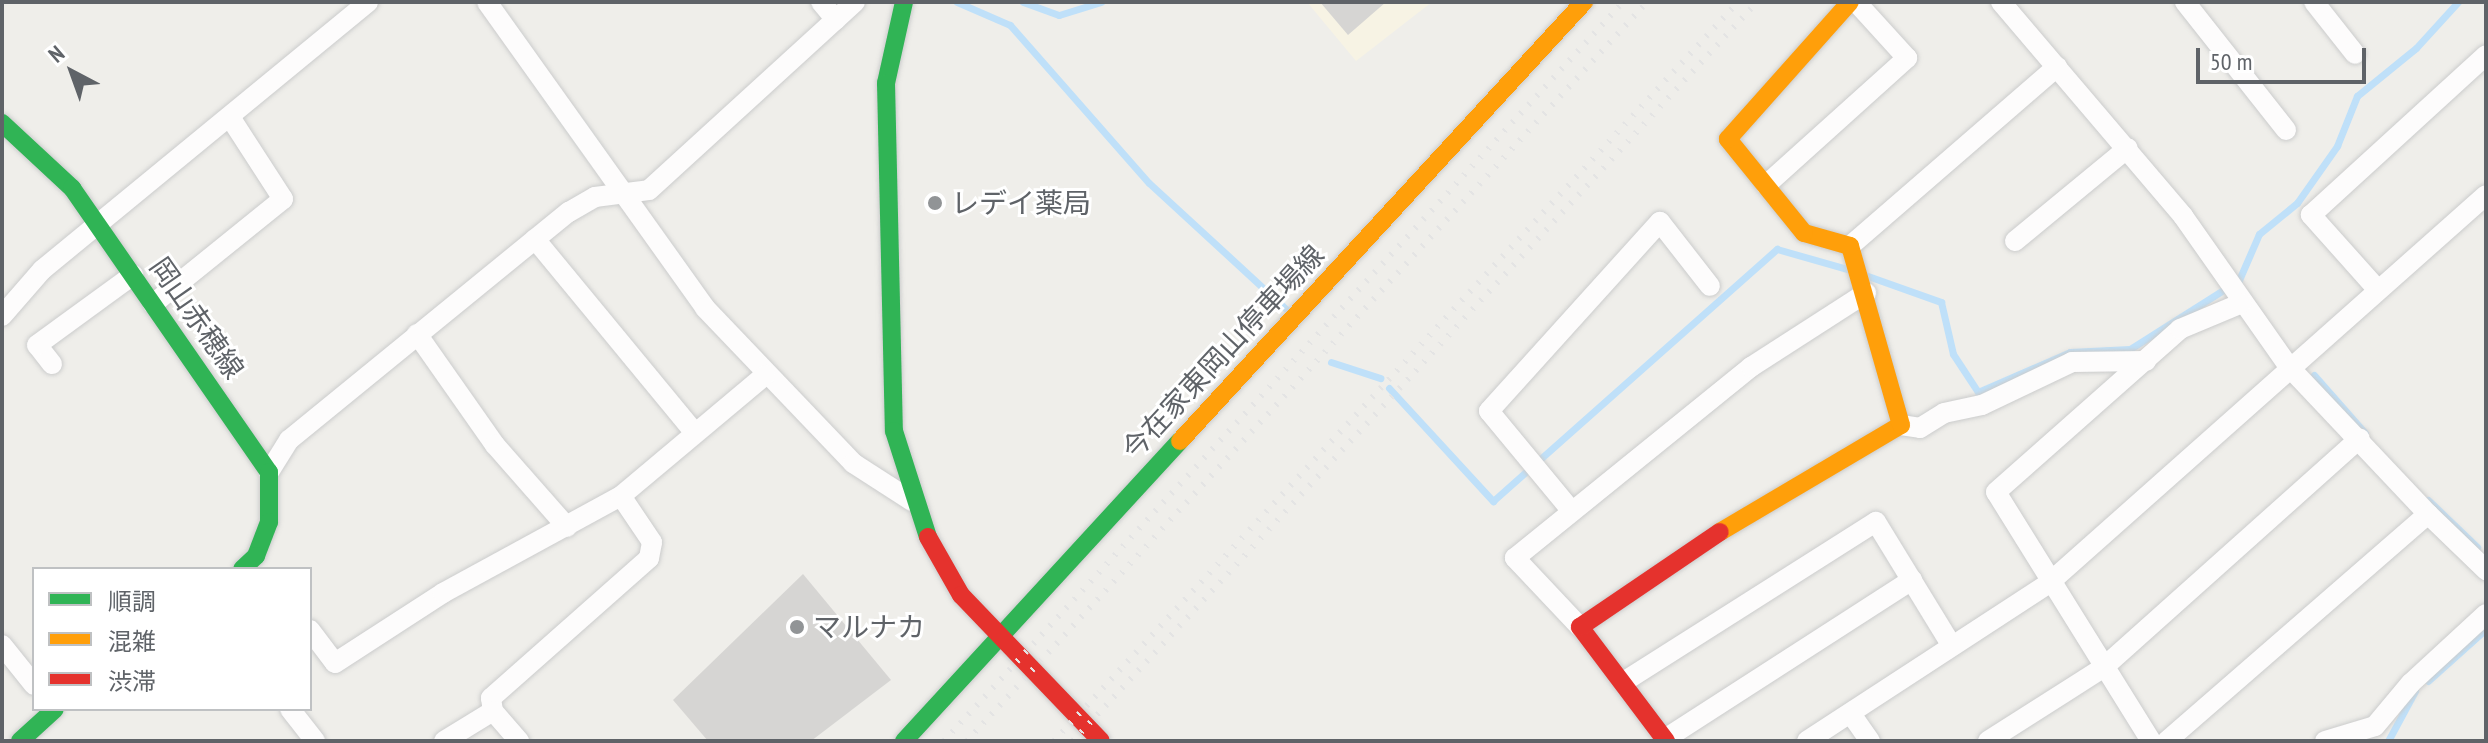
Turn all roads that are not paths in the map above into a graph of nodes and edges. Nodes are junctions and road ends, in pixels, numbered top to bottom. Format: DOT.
graph roads {
  1 [pos="368,2"];
  2 [pos="487,2"];
  3 [pos="821,2"];
  4 [pos="855,2"];
  5 [pos="904,2"];
  6 [pos="1584,2"];
  7 [pos="1853,2"];
  8 [pos="2001,2"];
  9 [pos="2185,2"];
  10 [pos="2314,2"];
  11 [pos="836,20"];
  12 [pos="2355,54"];
  13 [pos="2486,55"];
  14 [pos="2057,67"];
  15 [pos="230,117"];
  16 [pos="2,123"];
  17 [pos="2286,130"];
  18 [pos="2128,148"];
  19 [pos="1766,185"];
  20 [pos="619,193"];
  21 [pos="2486,195"];
  22 [pos="99,226"];
  23 [pos="535,239"];
  24 [pos="2015,241"];
  25 [pos="1850,246"];
  26 [pos="133,275"];
  27 [pos="1862,280"];
  28 [pos="1710,286"];
  29 [pos="2378,290"];
  30 [pos="2234,292"];
  31 [pos="153,304"];
  32 [pos="2,316"];
  33 [pos="417,334"];
  34 [pos="2146,361"];
  35 [pos="52,364"];
  36 [pos="2290,368"];
  37 [pos="765,375"];
  38 [pos="1901,425"];
  39 [pos="695,433"];
  40 [pos="2360,438"];
  41 [pos="269,472"];
  42 [pos="621,496"];
  43 [pos="912,501"];
  44 [pos="1570,509"];
  45 [pos="2428,514"];
  46 [pos="567,527"];
  47 [pos="244,567"];
  48 [pos="2486,570"];
  49 [pos="1912,580"];
  50 [pos="2049,583"];
  51 [pos="2486,614"];
  52 [pos="1580,627"];
  53 [pos="312,633"];
  54 [pos="1001,636"];
  55 [pos="2,645"];
  56 [pos="1952,646"];
  57 [pos="2104,667"];
  58 [pos="1625,681"];
  59 [pos="32,682"];
  60 [pos="52,711"];
  61 [pos="292,711"];
  62 [pos="493,711"];
  63 [pos="1851,714"];
  64 [pos="1665,740"];
  65 [pos="20,741"];
  66 [pos="315,741"];
  67 [pos="444,741"];
  68 [pos="519,741"];
  69 [pos="904,741"];
  70 [pos="1101,741"];
  71 [pos="1807,741"];
  72 [pos="1870,741"];
  73 [pos="1988,741"];
  74 [pos="2151,741"];
  75 [pos="2167,741"];
  76 [pos="2325,741"];
  1 -- 15 [label="street"];
  2 -- 20 [label="street"];
  3 -- 11 [label="street"];
  4 -- 11 [label="street"];
  5 -- 43 [label="street"];
  6 -- 54 [label="street, 今在家東岡山停車場線"];
  7 -- 19 [label="street"];
  7 -- 19 [label="street"];
  8 -- 14 [label="street"];
  9 -- 17 [label="street"];
  10 -- 12 [label="street"];
  11 -- 20 [label="street"];
  13 -- 29 [label="street"];
  14 -- 18 [label="street"];
  14 -- 25 [label="street"];
  15 -- 22 [label="street"];
  15 -- 31 [label="street"];
  16 -- 22 [label="street, 岡山赤穂線"];
  18 -- 24 [label="street"];
  18 -- 30 [label="street"];
  19 -- 25 [label="street"];
  20 -- 23 [label="street"];
  20 -- 37 [label="street"];
  21 -- 29 [label="street"];
  22 -- 26 [label="street, 岡山赤穂線"];
  22 -- 32 [label="street"];
  23 -- 33 [label="street"];
  23 -- 39 [label="street"];
  25 -- 27 [label="street"];
  26 -- 31 [label="street, 岡山赤穂線"];
  26 -- 35 [label="street"];
  27 -- 38 [label="street"];
  27 -- 44 [label="street"];
  28 -- 44 [label="street"];
  29 -- 36 [label="street"];
  30 -- 34 [label="street"];
  30 -- 36 [label="street"];
  31 -- 41 [label="street, 岡山赤穂線"];
  33 -- 41 [label="street"];
  33 -- 46 [label="street"];
  34 -- 38 [label="street"];
  34 -- 50 [label="street"];
  36 -- 40 [label="street"];
  36 -- 50 [label="street"];
  37 -- 39 [label="street"];
  37 -- 43 [label="street"];
  38 -- 52 [label="street"];
  39 -- 42 [label="street"];
  40 -- 45 [label="street"];
  40 -- 57 [label="street"];
  41 -- 47 [label="street"];
  42 -- 46 [label="street"];
  42 -- 62 [label="street"];
  43 -- 54 [label="street"];
  44 -- 52 [label="street"];
  45 -- 48 [label="street"];
  45 -- 75 [label="street"];
  46 -- 53 [label="street"];
  49 -- 56 [label="street"];
  49 -- 58 [label="street"];
  49 -- 64 [label="street"];
  50 -- 56 [label="street"];
  50 -- 57 [label="street"];
  51 -- 76 [label="street"];
  52 -- 58 [label="street"];
  54 -- 69 [label="street, 今在家東岡山停車場線"];
  54 -- 70 [label="street"];
  55 -- 59 [label="street"];
  56 -- 63 [label="street"];
  57 -- 73 [label="street"];
  57 -- 74 [label="street"];
  58 -- 64 [label="street"];
  60 -- 65 [label="street"];
  61 -- 66 [label="street"];
  62 -- 67 [label="street"];
  62 -- 68 [label="street"];
  63 -- 71 [label="street"];
  63 -- 72 [label="street"];
}
